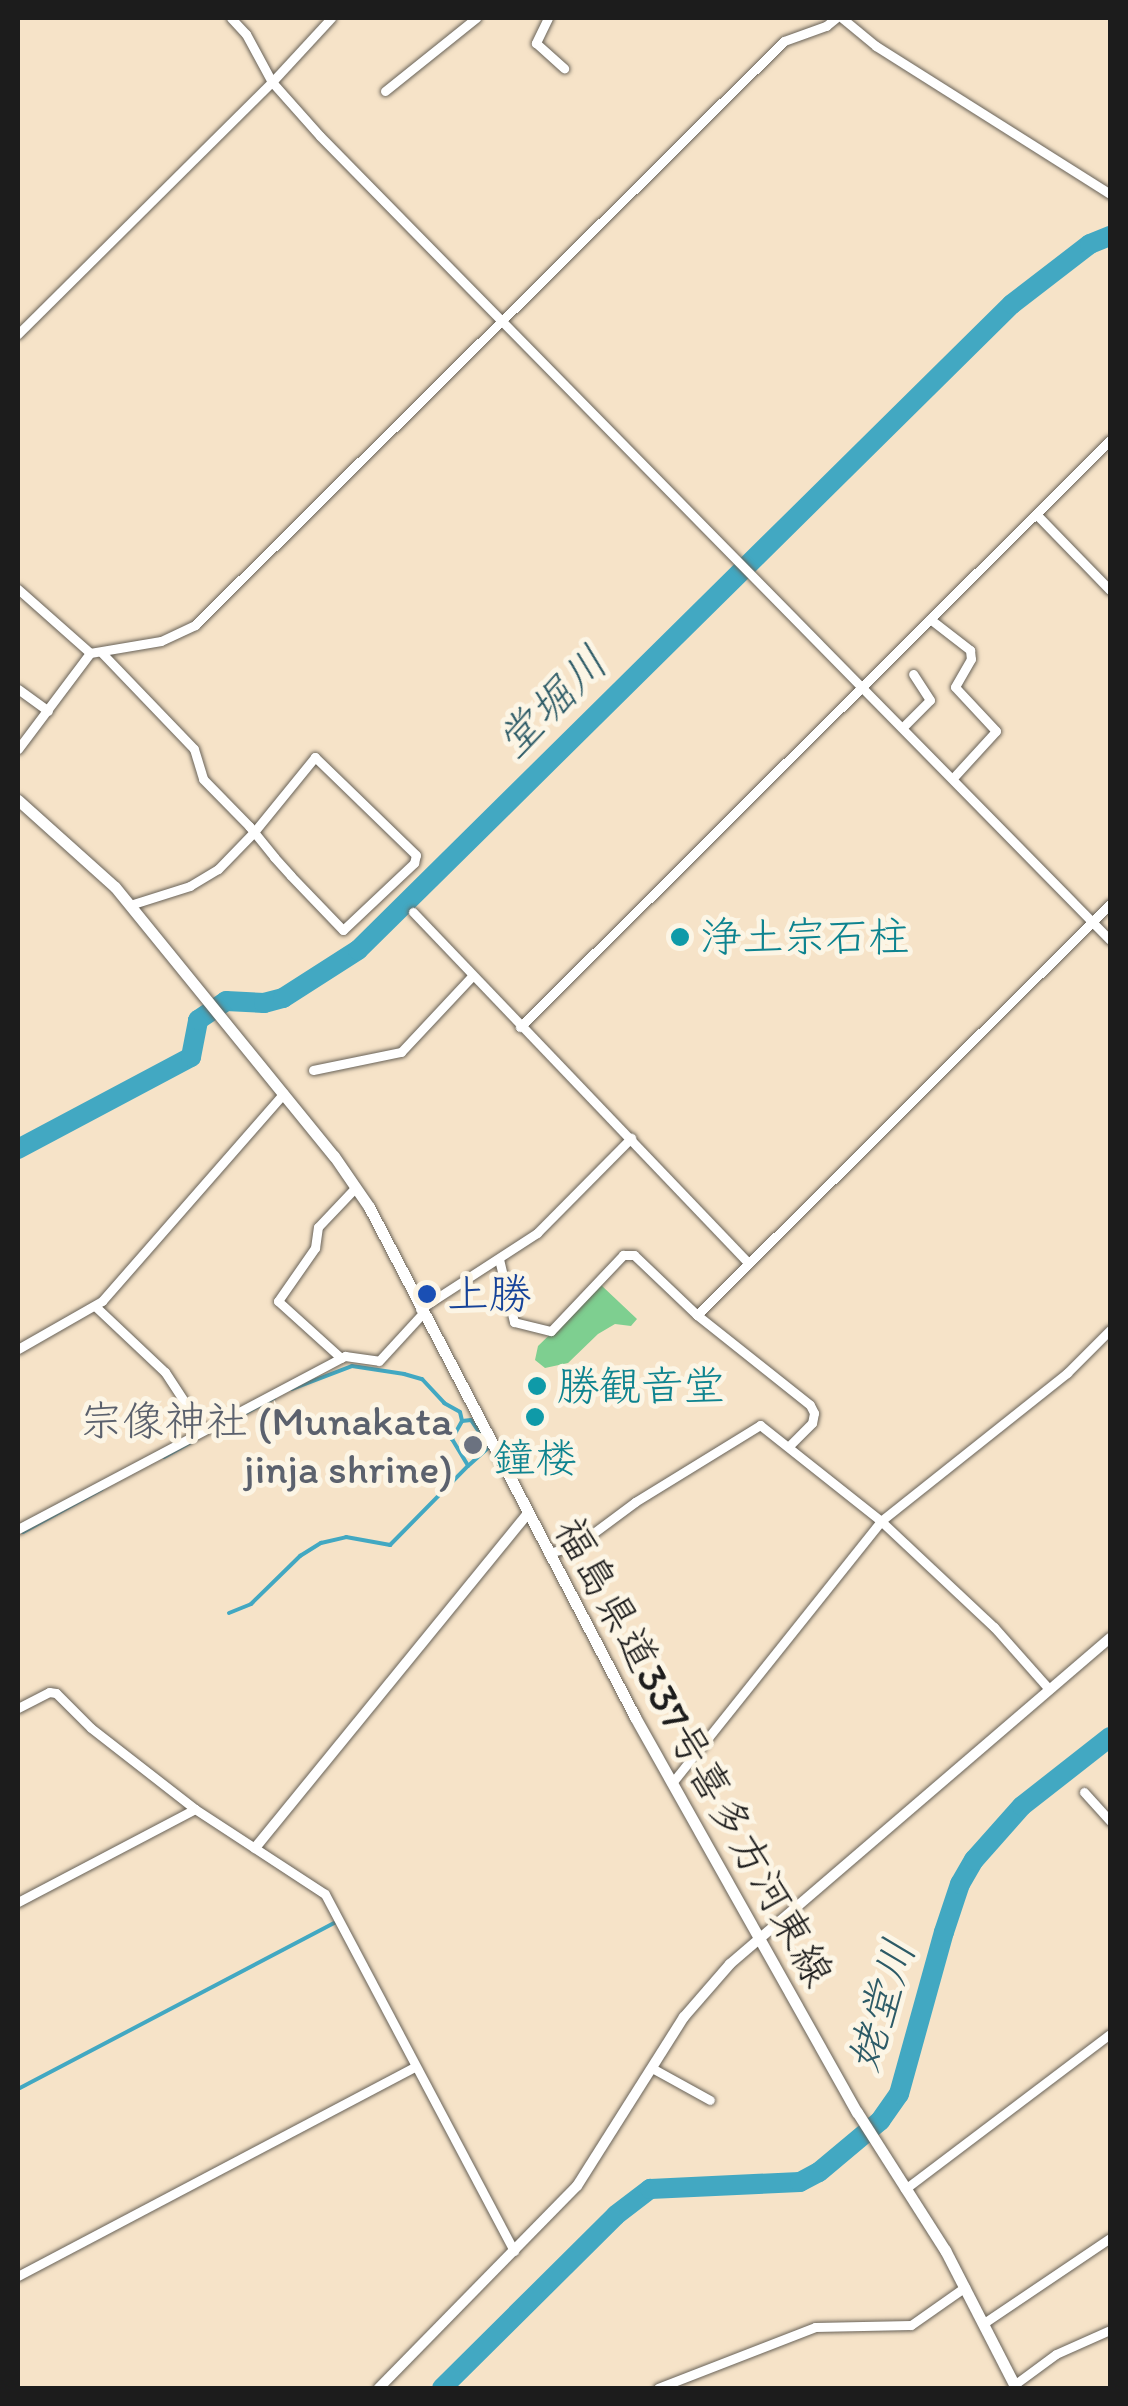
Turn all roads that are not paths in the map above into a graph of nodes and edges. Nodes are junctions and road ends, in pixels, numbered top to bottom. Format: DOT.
graph roads {
  1 [pos="231,18"];
  2 [pos="331,18"];
  3 [pos="476,18"];
  4 [pos="548,18"];
  5 [pos="839,18"];
  6 [pos="564,68"];
  7 [pos="272,82"];
  8 [pos="385,91"];
  9 [pos="1110,194"];
  10 [pos="502,320"];
  11 [pos="18,334"];
  12 [pos="1110,440"];
  13 [pos="1036,514"];
  14 [pos="18,589"];
  15 [pos="1110,590"];
  16 [pos="930,618"];
  17 [pos="95,652"];
  18 [pos="914,674"];
  19 [pos="863,685"];
  20 [pos="18,688"];
  21 [pos="48,711"];
  22 [pos="903,726"];
  23 [pos="18,749"];
  24 [pos="953,778"];
  25 [pos="18,800"];
  26 [pos="254,832"];
  27 [pos="1110,904"];
  28 [pos="130,906"];
  29 [pos="413,912"];
  30 [pos="1093,922"];
  31 [pos="1110,940"];
  32 [pos="472,976"];
  33 [pos="520,1027"];
  34 [pos="314,1070"];
  35 [pos="284,1094"];
  36 [pos="630,1138"];
  37 [pos="356,1186"];
  38 [pos="499,1258"];
  39 [pos="748,1262"];
  40 [pos="96,1306"];
  41 [pos="421,1311"];
  42 [pos="697,1315"];
  43 [pos="1110,1330"];
  44 [pos="18,1349"];
  45 [pos="341,1358"];
  46 [pos="203,1430"];
  47 [pos="789,1446"];
  48 [pos="528,1514"];
  49 [pos="881,1521"];
  50 [pos="18,1529"];
  51 [pos="548,1553"];
  52 [pos="1110,1638"];
  53 [pos="1049,1689"];
  54 [pos="18,1708"];
  55 [pos="672,1783"];
  56 [pos="1084,1792"];
  57 [pos="196,1808"];
  58 [pos="1110,1822"];
  59 [pos="254,1848"];
  60 [pos="18,1902"];
  61 [pos="758,1938"];
  62 [pos="1110,2034"];
  63 [pos="415,2067"];
  64 [pos="652,2068"];
  65 [pos="710,2100"];
  66 [pos="905,2189"];
  67 [pos="1110,2238"];
  68 [pos="514,2251"];
  69 [pos="18,2276"];
  70 [pos="966,2286"];
  71 [pos="984,2322"];
  72 [pos="1110,2330"];
  73 [pos="1015,2387"];
  74 [pos="378,2388"];
  75 [pos="658,2388"];
  1 -- 7 [label="street"];
  2 -- 7 [label="street"];
  3 -- 8 [label="street"];
  4 -- 6 [label="street"];
  5 -- 9 [label="street"];
  5 -- 10 [label="street"];
  7 -- 10 [label="street"];
  7 -- 11 [label="street"];
  10 -- 17 [label="street"];
  10 -- 19 [label="street"];
  12 -- 13 [label="street"];
  13 -- 15 [label="street"];
  13 -- 16 [label="street"];
  14 -- 17 [label="street"];
  16 -- 19 [label="street"];
  16 -- 24 [label="street"];
  17 -- 21 [label="street"];
  17 -- 26 [label="street"];
  18 -- 22 [label="street"];
  19 -- 22 [label="street"];
  19 -- 33 [label="street"];
  20 -- 21 [label="street"];
  21 -- 23 [label="street"];
  22 -- 24 [label="street"];
  24 -- 30 [label="street"];
  25 -- 28 [label="main road, 福島県道337号喜多方河東線"];
  26 -- 26 [label="street"];
  26 -- 28 [label="street"];
  27 -- 30 [label="street"];
  28 -- 35 [label="main road, 福島県道337号喜多方河東線"];
  29 -- 32 [label="street"];
  30 -- 31 [label="street"];
  30 -- 39 [label="street"];
  32 -- 33 [label="street"];
  32 -- 34 [label="street"];
  33 -- 36 [label="street"];
  35 -- 37 [label="main road, 福島県道337号喜多方河東線"];
  35 -- 40 [label="street"];
  36 -- 38 [label="street"];
  36 -- 39 [label="street"];
  37 -- 41 [label="main road, 福島県道337号喜多方河東線"];
  37 -- 45 [label="street"];
  38 -- 41 [label="street"];
  38 -- 42 [label="street"];
  39 -- 42 [label="street"];
  40 -- 44 [label="street"];
  40 -- 46 [label="street"];
  41 -- 45 [label="street"];
  41 -- 48 [label="main road, 福島県道337号喜多方河東線"];
  42 -- 47 [label="street"];
  43 -- 49 [label="street"];
  45 -- 46 [label="street"];
  46 -- 50 [label="street"];
  47 -- 49 [label="street"];
  47 -- 51 [label="street"];
  48 -- 51 [label="main road, 福島県道337号喜多方河東線"];
  48 -- 59 [label="street"];
  49 -- 53 [label="street"];
  49 -- 55 [label="street"];
  51 -- 55 [label="main road, 福島県道337号喜多方河東線"];
  52 -- 53 [label="street"];
  53 -- 61 [label="street"];
  54 -- 57 [label="street"];
  55 -- 61 [label="main road, 福島県道337号喜多方河東線"];
  56 -- 58 [label="street"];
  57 -- 59 [label="street"];
  57 -- 60 [label="street"];
  59 -- 63 [label="street"];
  61 -- 64 [label="street"];
  61 -- 66 [label="main road, 福島県道337号喜多方河東線"];
  62 -- 66 [label="street"];
  63 -- 68 [label="street"];
  63 -- 69 [label="street"];
  64 -- 65 [label="street"];
  64 -- 68 [label="street"];
  66 -- 70 [label="main road, 福島県道337号喜多方河東線"];
  67 -- 71 [label="street"];
  68 -- 74 [label="street"];
  70 -- 71 [label="main road, 福島県道337号喜多方河東線"];
  70 -- 75 [label="street"];
  71 -- 73 [label="main road, 福島県道337号喜多方河東線"];
  72 -- 73 [label="street"];
}
